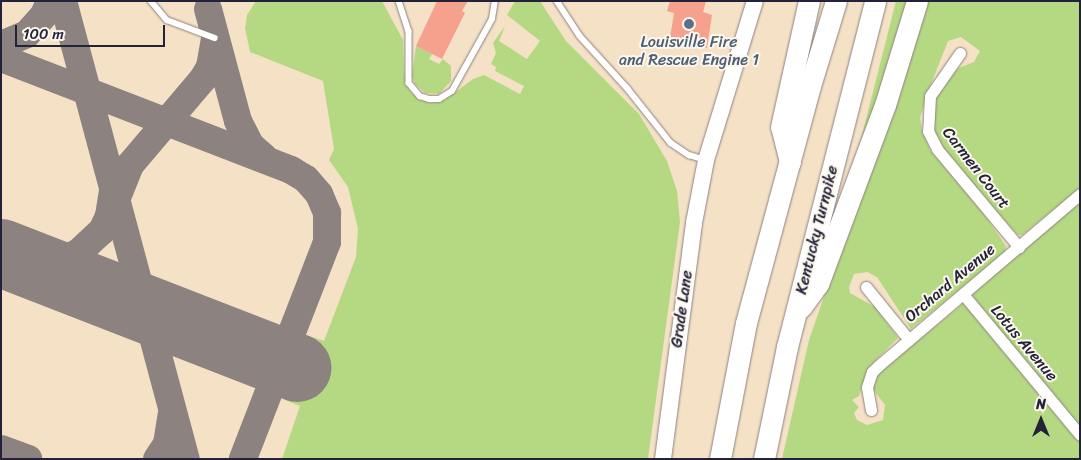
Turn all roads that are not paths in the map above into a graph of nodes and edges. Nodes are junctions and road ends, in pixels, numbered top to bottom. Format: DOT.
graph roads {
  1 [pos="151,1"];
  2 [pos="399,1"];
  3 [pos="495,1"];
  4 [pos="557,1"];
  5 [pos="754,1"];
  6 [pos="809,1"];
  7 [pos="836,1"];
  8 [pos="874,1"];
  9 [pos="917,1"];
  10 [pos="215,38"];
  11 [pos="960,52"];
  12 [pos="706,160"];
  13 [pos="790,164"];
  14 [pos="1080,194"];
  15 [pos="1018,247"];
  16 [pos="866,287"];
  17 [pos="963,294"];
  18 [pos="796,314"];
  19 [pos="909,340"];
  20 [pos="871,410"];
  21 [pos="1080,435"];
  22 [pos="663,459"];
  23 [pos="720,459"];
  24 [pos="764,459"];
  1 -- 10 [label="lane"];
  2 -- 3 [label="lane"];
  4 -- 12 [label="lane"];
  5 -- 12 [label="main road, Grade Lane"];
  6 -- 13 [label="highway"];
  7 -- 13 [label="highway"];
  8 -- 18 [label="highway, Kentucky Turnpike"];
  9 -- 18 [label="highway"];
  11 -- 15 [label="street, Carmen Court"];
  12 -- 22 [label="main road, Grade Lane"];
  13 -- 23 [label="highway"];
  14 -- 15 [label="street, Orchard Avenue"];
  15 -- 17 [label="street, Orchard Avenue"];
  16 -- 19 [label="street"];
  17 -- 19 [label="street, Orchard Avenue"];
  17 -- 21 [label="street, Lotus Avenue"];
  18 -- 24 [label="highway, Kentucky Turnpike"];
  19 -- 20 [label="street, Orchard Avenue"];
}
